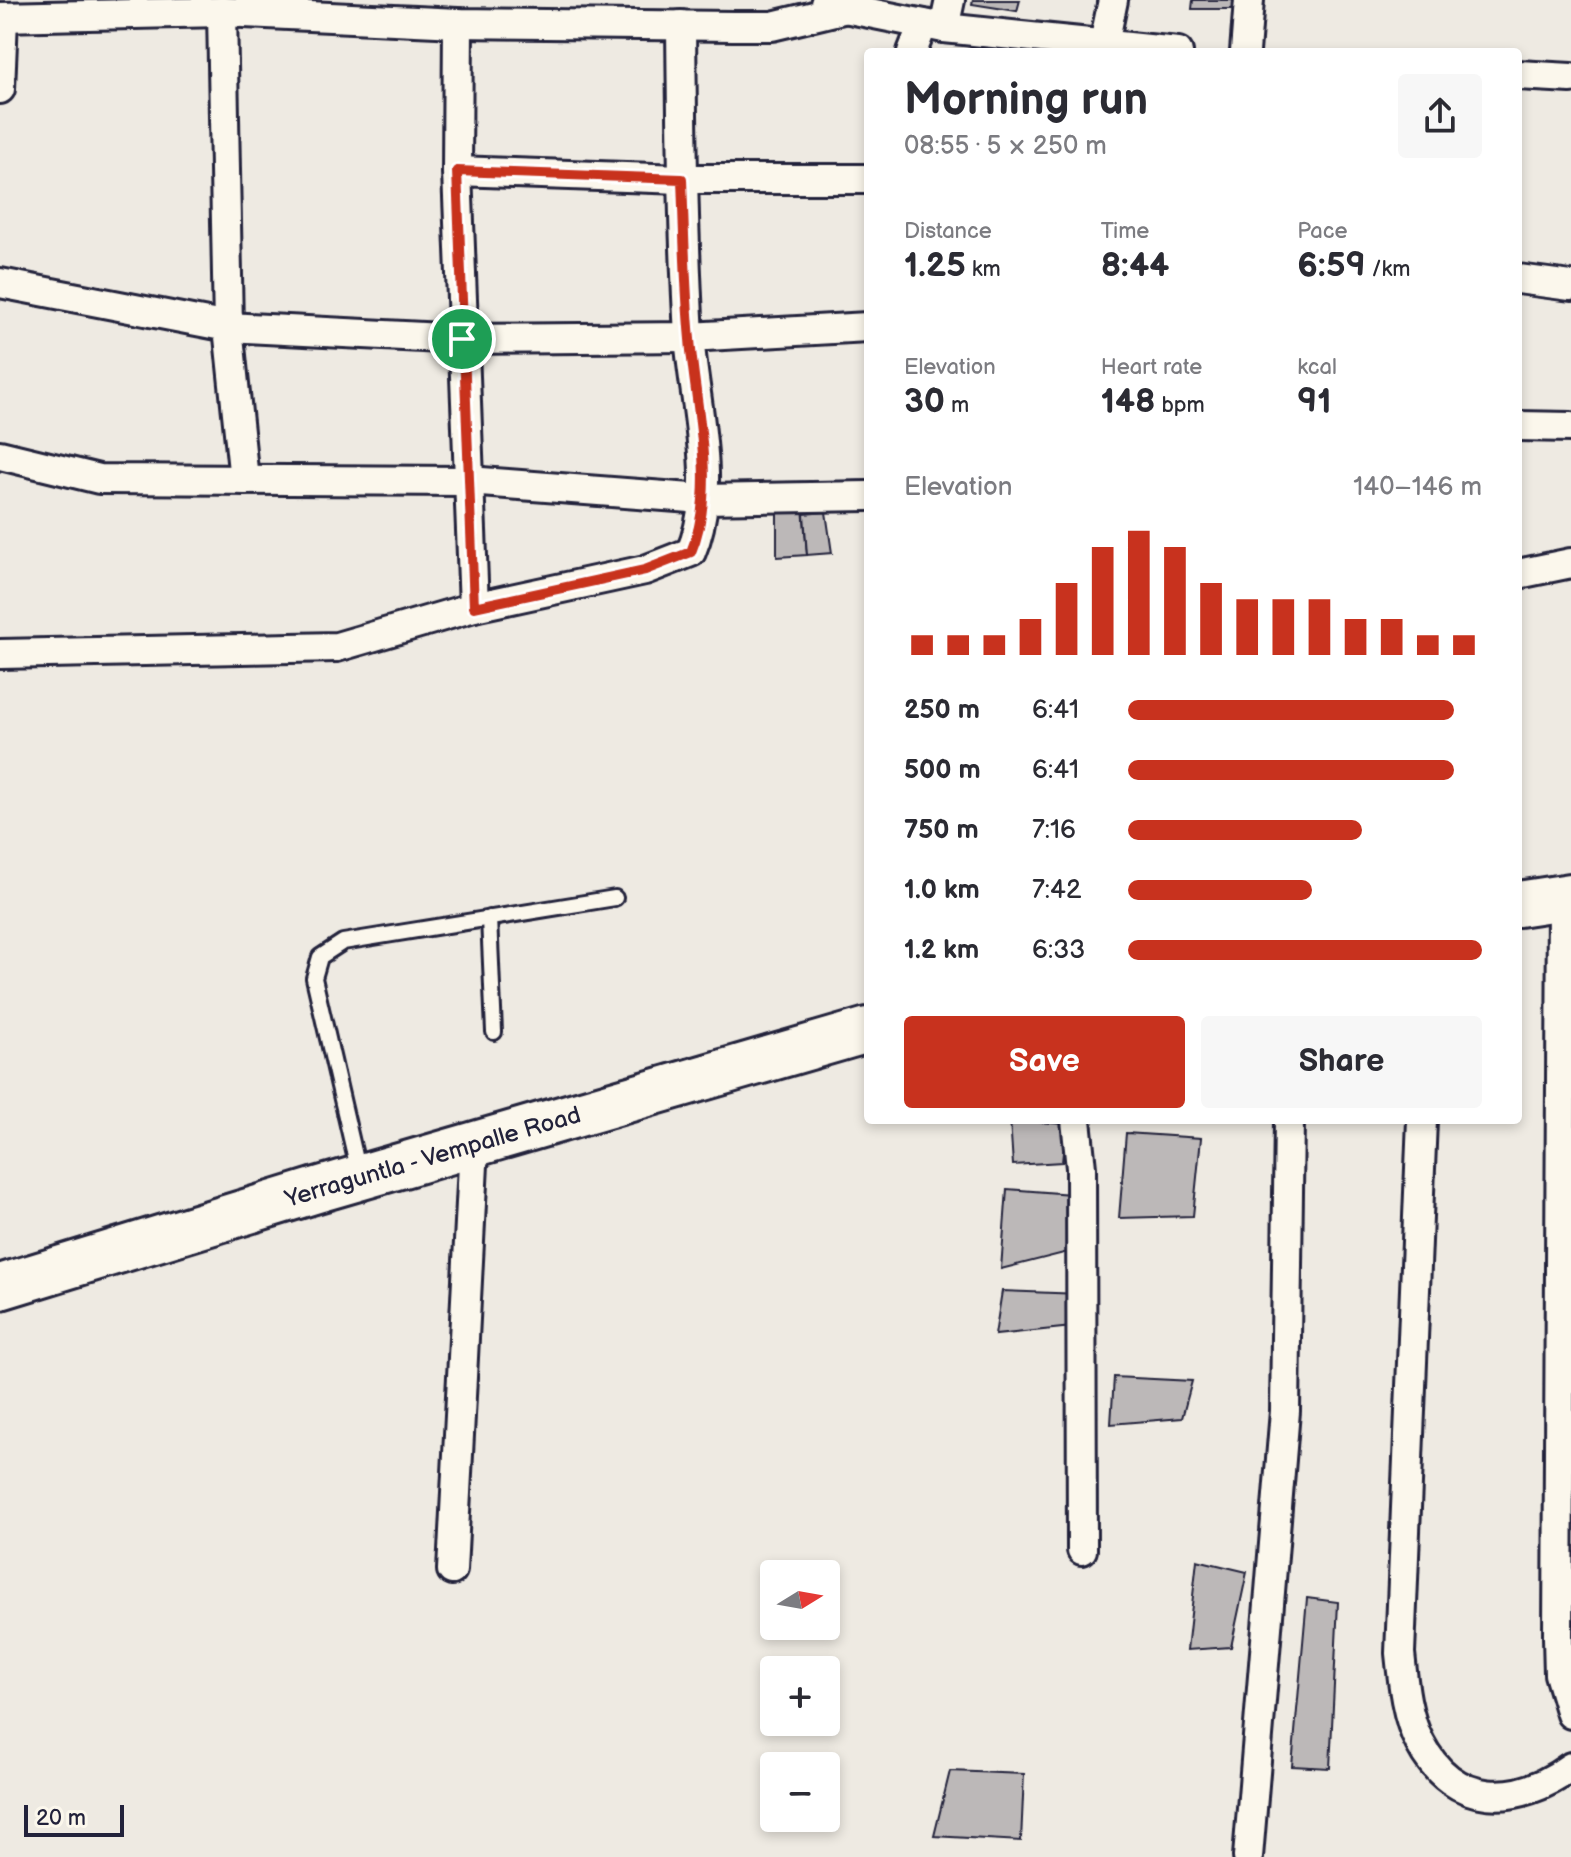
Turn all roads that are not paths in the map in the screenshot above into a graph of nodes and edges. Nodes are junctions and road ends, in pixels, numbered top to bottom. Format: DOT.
graph roads {
  1 [pos="813,0"];
  2 [pos="950,0"];
  3 [pos="1113,0"];
  4 [pos="1249,0"];
  5 [pos="843,9"];
  6 [pos="222,12"];
  7 [pos="1,18"];
  8 [pos="458,23"];
  9 [pos="681,25"];
  10 [pos="934,26"];
  11 [pos="1104,44"];
  12 [pos="915,48"];
  13 [pos="1134,48"];
  14 [pos="1245,48"];
  15 [pos="1522,75"];
  16 [pos="1571,78"];
  17 [pos="0,89"];
  18 [pos="457,171"];
  19 [pos="682,179"];
  20 [pos="864,179"];
  21 [pos="1522,280"];
  22 [pos="0,283"];
  23 [pos="1571,286"];
  24 [pos="228,327"];
  25 [pos="864,327"];
  26 [pos="689,337"];
  27 [pos="462,339"];
  28 [pos="1522,426"];
  29 [pos="1571,427"];
  30 [pos="0,455"];
  31 [pos="244,480"];
  32 [pos="468,481"];
  33 [pos="864,496"];
  34 [pos="704,499"];
  35 [pos="1571,563"];
  36 [pos="1522,573"];
  37 [pos="474,607"];
  38 [pos="0,654"];
  39 [pos="1566,897"];
  40 [pos="615,898"];
  41 [pos="1522,903"];
  42 [pos="489,918"];
  43 [pos="864,1031"];
  44 [pos="494,1032"];
  45 [pos="1076,1124"];
  46 [pos="1289,1124"];
  47 [pos="1422,1124"];
  48 [pos="474,1145"];
  49 [pos="360,1178"];
  50 [pos="0,1287"];
  51 [pos="1082,1550"];
  52 [pos="452,1570"];
  53 [pos="1571,1714"];
  54 [pos="1571,1767"];
  55 [pos="1248,1857"];
  1 -- 5 [label="street"];
  2 -- 10 [label="street"];
  3 -- 11 [label="street"];
  4 -- 14 [label="street"];
  5 -- 9 [label="street"];
  5 -- 10 [label="street"];
  6 -- 7 [label="street"];
  6 -- 8 [label="street"];
  6 -- 24 [label="street"];
  7 -- 17 [label="street"];
  8 -- 9 [label="street"];
  8 -- 18 [label="street"];
  9 -- 19 [label="street"];
  10 -- 11 [label="street"];
  10 -- 12 [label="street"];
  11 -- 13 [label="street"];
  15 -- 16 [label="street"];
  18 -- 19 [label="street"];
  18 -- 27 [label="street"];
  19 -- 20 [label="street"];
  19 -- 26 [label="street"];
  21 -- 23 [label="street"];
  22 -- 24 [label="street"];
  24 -- 27 [label="street"];
  24 -- 31 [label="street"];
  25 -- 26 [label="street"];
  26 -- 27 [label="street"];
  26 -- 34 [label="street"];
  27 -- 32 [label="street"];
  28 -- 29 [label="street"];
  30 -- 31 [label="street"];
  31 -- 32 [label="street"];
  32 -- 34 [label="street"];
  32 -- 37 [label="street"];
  33 -- 34 [label="street"];
  34 -- 37 [label="street"];
  35 -- 36 [label="street"];
  37 -- 38 [label="street"];
  39 -- 41 [label="highway"];
  39 -- 53 [label="street"];
  40 -- 42 [label="lane"];
  42 -- 44 [label="lane"];
  42 -- 49 [label="lane"];
  43 -- 48 [label="highway, Yerraguntla - Vempalle Road"];
  45 -- 51 [label="street"];
  46 -- 55 [label="street"];
  47 -- 54 [label="street"];
  48 -- 49 [label="highway, Yerraguntla - Vempalle Road"];
  48 -- 52 [label="street"];
  49 -- 50 [label="highway, Yerraguntla - Vempalle Road"];
}
